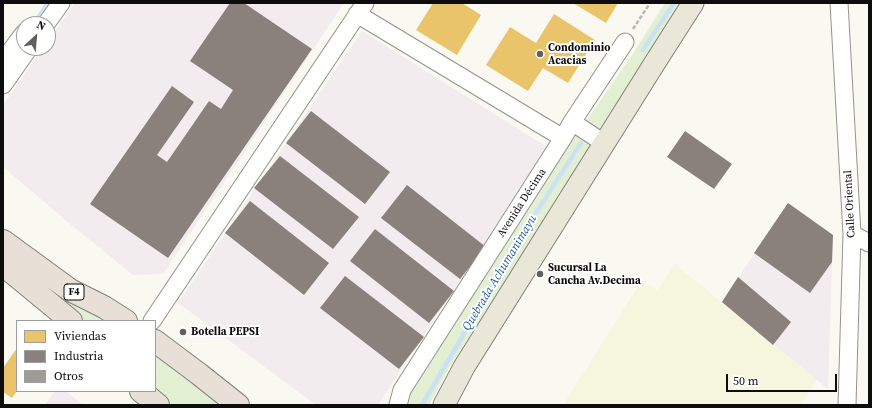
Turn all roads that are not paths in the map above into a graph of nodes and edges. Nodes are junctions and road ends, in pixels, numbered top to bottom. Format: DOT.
graph roads {
  1 [pos="61,3"];
  2 [pos="693,3"];
  3 [pos="839,3"];
  4 [pos="361,8"];
  5 [pos="46,16"];
  6 [pos="625,42"];
  7 [pos="16,46"];
  8 [pos="23,56"];
  9 [pos="3,61"];
  10 [pos="3,85"];
  11 [pos="572,122"];
  12 [pos="563,138"];
  13 [pos="604,143"];
  14 [pos="852,234"];
  15 [pos="3,241"];
  16 [pos="869,243"];
  17 [pos="3,265"];
  18 [pos="71,320"];
  19 [pos="124,320"];
  20 [pos="153,320"];
  21 [pos="156,342"];
  22 [pos="142,392"];
  23 [pos="158,405"];
  24 [pos="238,405"];
  25 [pos="398,405"];
  26 [pos="444,405"];
  27 [pos="847,405"];
  1 -- 5 [label="street"];
  2 -- 13 [label="main road"];
  3 -- 14 [label="street, Calle Oriental"];
  4 -- 12 [label="street"];
  4 -- 20 [label="street"];
  6 -- 11 [label="street, Avenida Décima"];
  7 -- 9 [label="street"];
  8 -- 10 [label="street"];
  11 -- 12 [label="street, Avenida Décima"];
  11 -- 13 [label="street"];
  12 -- 25 [label="street, Avenida Décima"];
  13 -- 26 [label="main road"];
  14 -- 16 [label="street"];
  14 -- 27 [label="street, Calle Oriental"];
  15 -- 19 [label="highway, F4"];
  17 -- 18 [label="highway, F4"];
  21 -- 24 [label="highway"];
  22 -- 23 [label="highway"];
}
